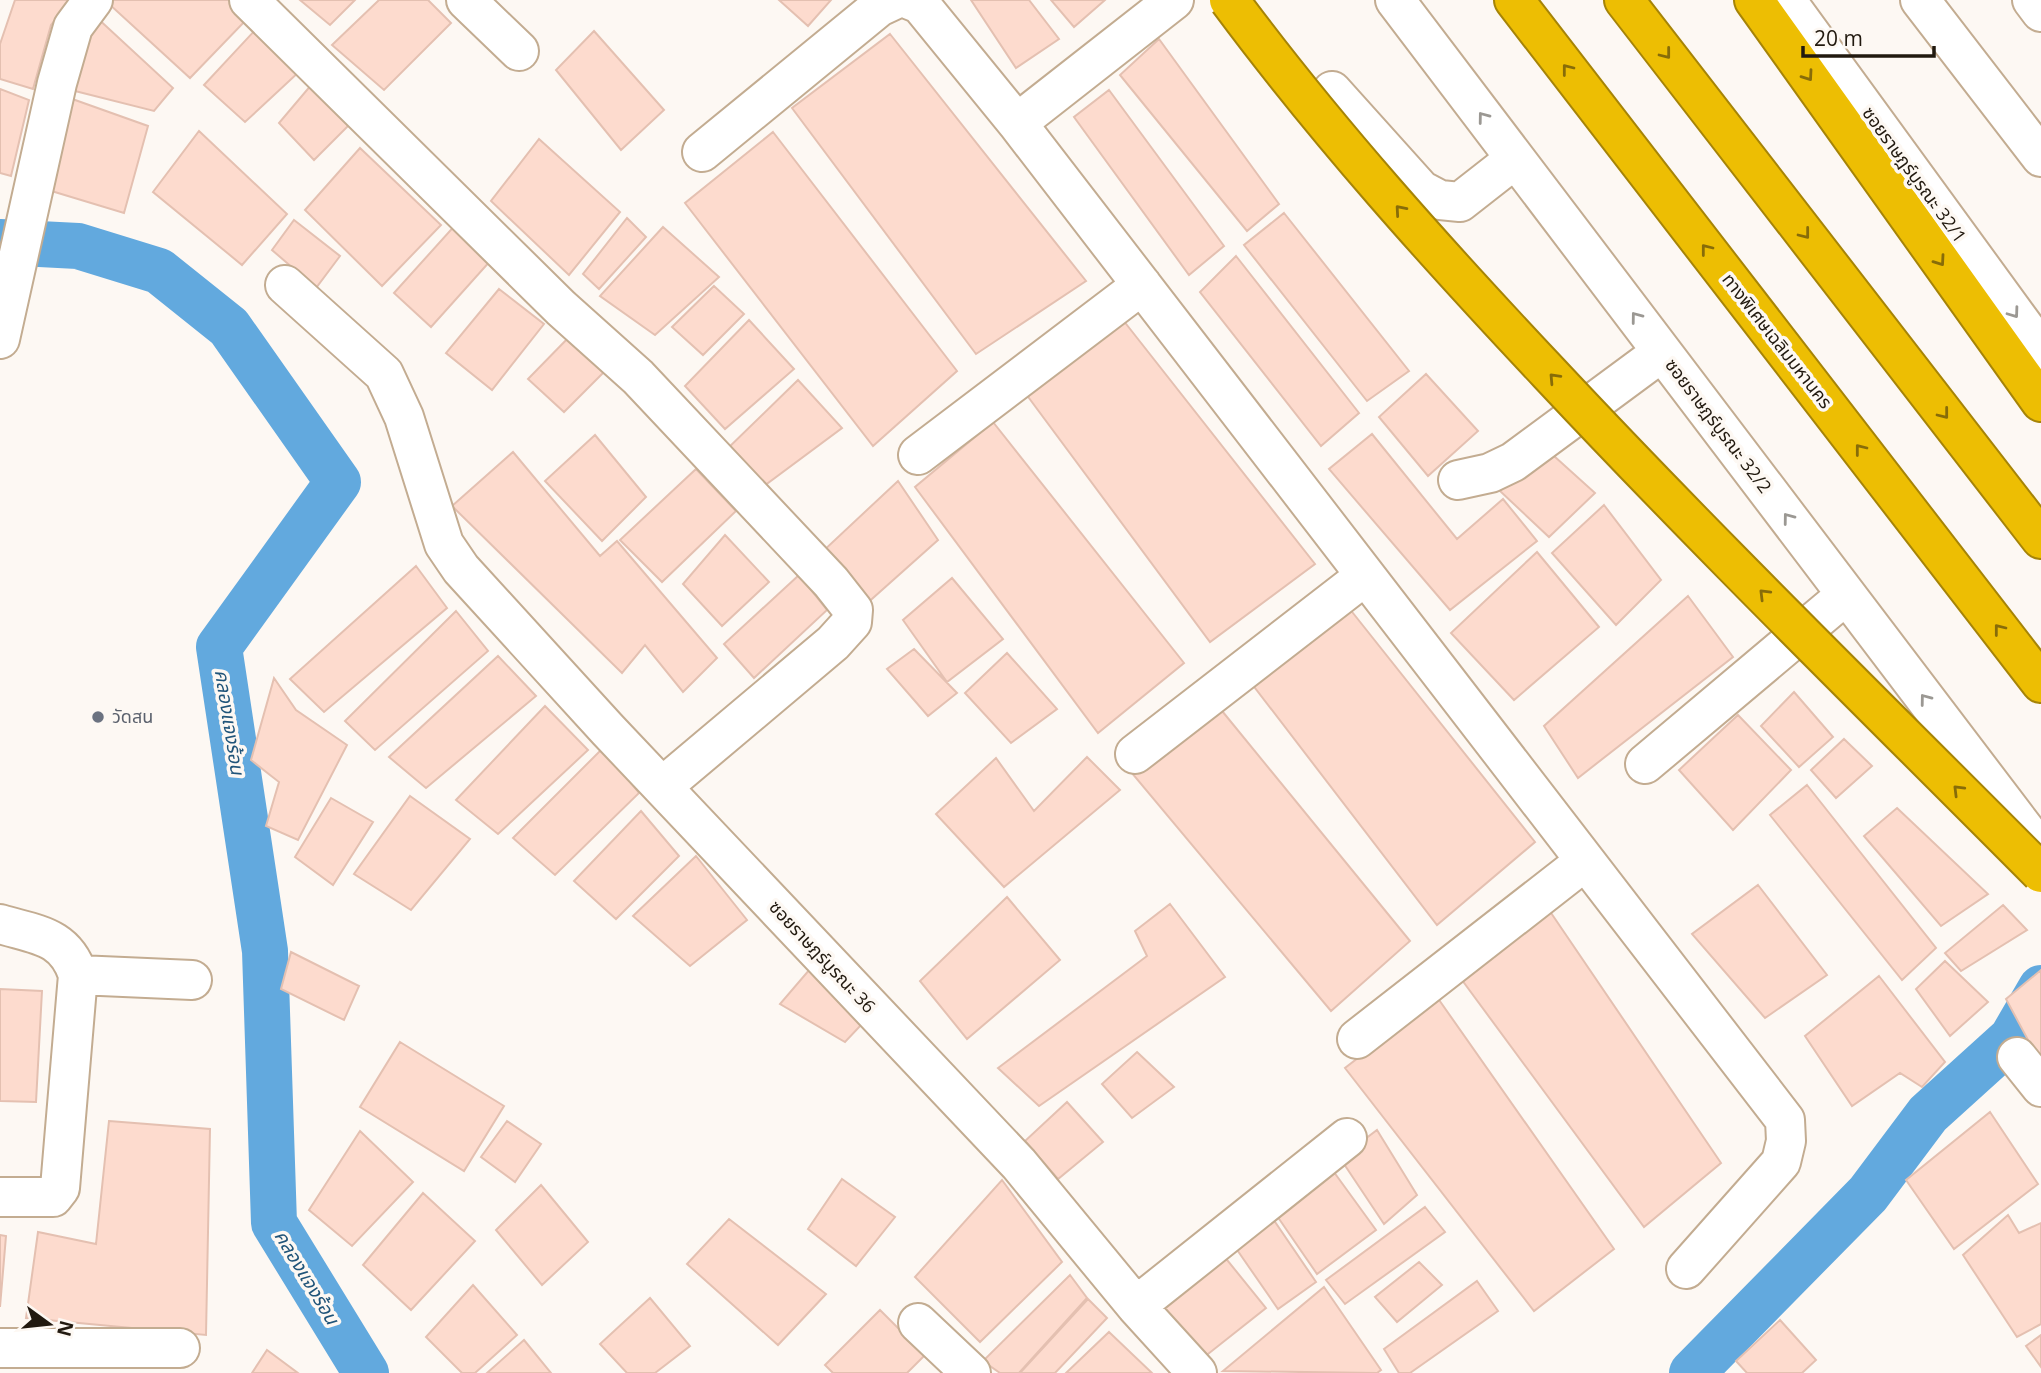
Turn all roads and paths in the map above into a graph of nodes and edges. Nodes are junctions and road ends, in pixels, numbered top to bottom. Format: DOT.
graph roads {
  1 [pos="93,0"];
  2 [pos="249,0"];
  3 [pos="466,0"];
  4 [pos="894,0"];
  5 [pos="910,0"];
  6 [pos="1174,0"];
  7 [pos="1229,0"];
  8 [pos="1395,0"];
  9 [pos="1514,0"];
  10 [pos="1624,0"];
  11 [pos="1754,0"];
  12 [pos="1786,0"];
  13 [pos="1920,0"];
  14 [pos="2032,0"];
  15 [pos="2041,12"];
  16 [pos="519,51"];
  17 [pos="1332,91"];
  18 [pos="1017,123"];
  19 [pos="702,152"];
  20 [pos="2041,156"];
  21 [pos="1515,159"];
  22 [pos="285,285"];
  23 [pos="1142,285"];
  24 [pos="0,339"];
  25 [pos="2041,350"];
  26 [pos="1662,352"];
  27 [pos="2041,402"];
  28 [pos="918,455"];
  29 [pos="1458,480"];
  30 [pos="2041,539"];
  31 [pos="1365,576"];
  32 [pos="1846,595"];
  33 [pos="2041,683"];
  34 [pos="1135,754"];
  35 [pos="1645,764"];
  36 [pos="662,787"];
  37 [pos="2041,851"];
  38 [pos="1584,862"];
  39 [pos="2041,873"];
  40 [pos="0,924"];
  41 [pos="78,975"];
  42 [pos="192,979"];
  43 [pos="1357,1039"];
  44 [pos="2017,1057"];
  45 [pos="2041,1087"];
  46 [pos="1347,1138"];
  47 [pos="0,1197"];
  48 [pos="1686,1269"];
  49 [pos="1136,1306"];
  50 [pos="918,1323"];
  51 [pos="0,1348"];
  52 [pos="180,1348"];
  53 [pos="971,1373"];
  54 [pos="1197,1373"];
  1 -- 24 [label="street"];
  2 -- 36 [label="street"];
  3 -- 16 [label="street"];
  4 -- 19 [label="street"];
  5 -- 18 [label="street"];
  6 -- 18 [label="street"];
  39 -- 7 [label="highway, one-way, bridge"];
  21 -- 8 [label="street, ซอยราษฎร์บูรณะ 32/2, one-way"];
  33 -- 9 [label="highway, ทางพิเศษเฉลิมมหานคร, one-way"];
  10 -- 30 [label="highway, one-way"];
  11 -- 27 [label="highway, one-way"];
  12 -- 25 [label="street, ซอยราษฎร์บูรณะ 32/1, one-way"];
  13 -- 20 [label="street"];
  14 -- 15 [label="street"];
  17 -- 21 [label="street"];
  18 -- 23 [label="street"];
  26 -- 21 [label="street, ซอยราษฎร์บูรณะ 32/2, one-way"];
  22 -- 36 [label="street, ซอยราษฎร์บูรณะ 36"];
  23 -- 28 [label="street"];
  23 -- 31 [label="street"];
  26 -- 29 [label="street"];
  32 -- 26 [label="street, ซอยราษฎร์บูรณะ 32/2, one-way"];
  31 -- 34 [label="street"];
  31 -- 38 [label="street"];
  32 -- 35 [label="street"];
  37 -- 32 [label="street, ซอยราษฎร์บูรณะ 32/2, one-way"];
  36 -- 49 [label="street, ซอยราษฎร์บูรณะ 36"];
  38 -- 43 [label="street"];
  38 -- 48 [label="street"];
  40 -- 41 [label="street"];
  41 -- 42 [label="street"];
  41 -- 47 [label="street"];
  44 -- 45 [label="street"];
  46 -- 49 [label="street"];
  49 -- 54 [label="street, ซอยราษฎร์บูรณะ 36"];
  50 -- 53 [label="street"];
  51 -- 52 [label="street"];
}
